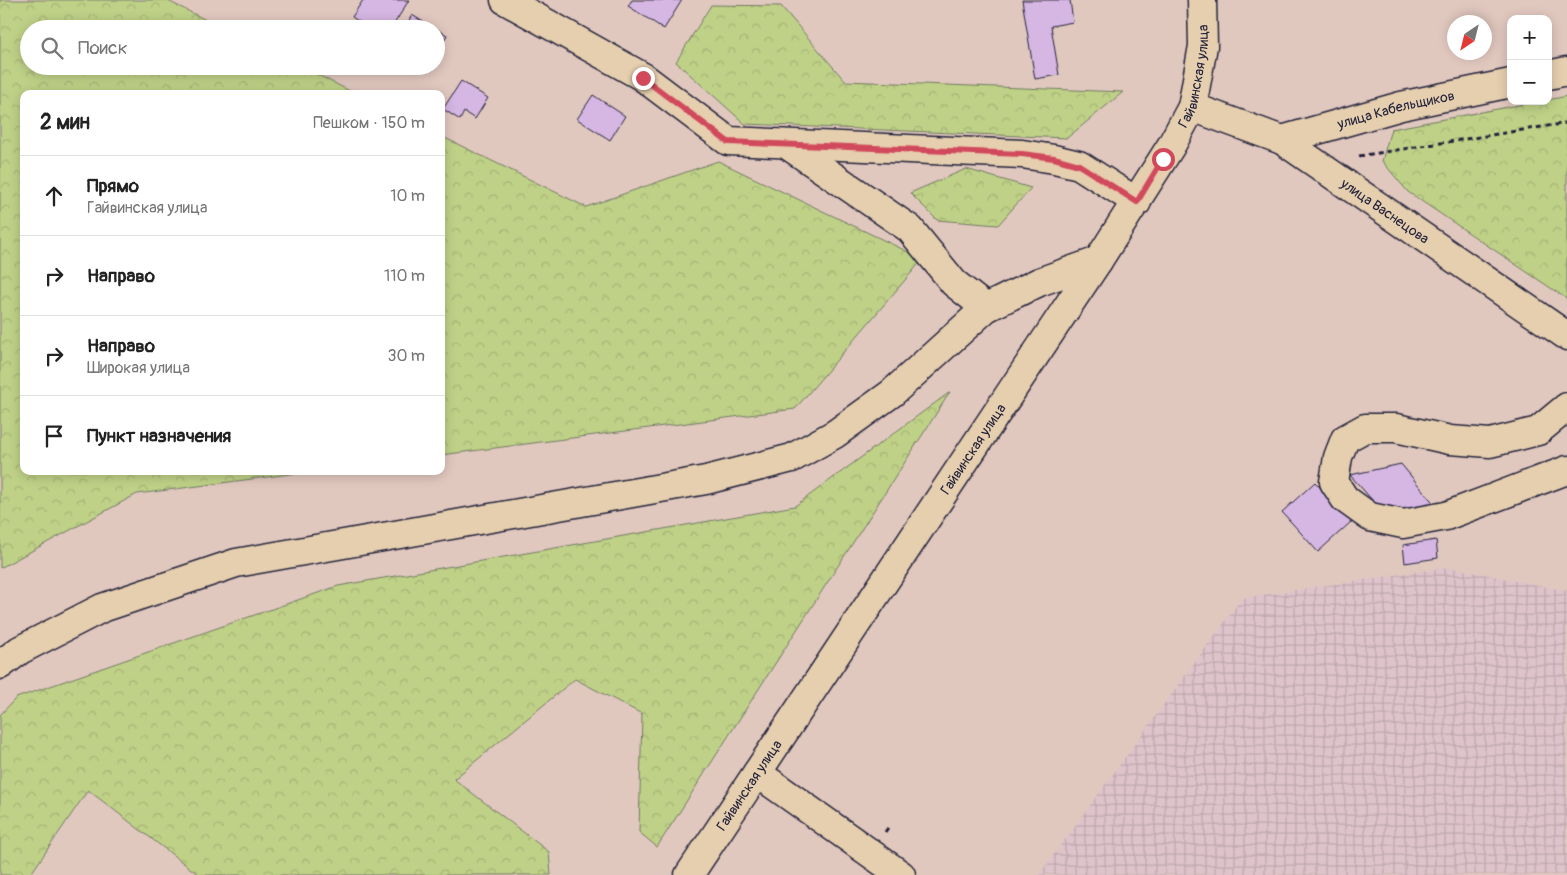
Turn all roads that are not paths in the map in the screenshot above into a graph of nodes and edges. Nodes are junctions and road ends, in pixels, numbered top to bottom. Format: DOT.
graph roads {
  1 [pos="505,0"];
  2 [pos="1202,0"];
  3 [pos="1567,71"];
  4 [pos="1552,74"];
  5 [pos="1507,84"];
  6 [pos="1192,107"];
  7 [pos="1282,140"];
  8 [pos="786,144"];
  9 [pos="1137,202"];
  10 [pos="1098,261"];
  11 [pos="986,308"];
  12 [pos="1567,336"];
  13 [pos="1567,407"];
  14 [pos="1567,470"];
  15 [pos="0,665"];
  16 [pos="757,773"];
  17 [pos="689,875"];
  18 [pos="901,875"];
  1 -- 8 [label="street"];
  2 -- 6 [label="street, Гайвинская улица"];
  3 -- 4 [label="street"];
  5 -- 7 [label="street, улица Кабельщиков"];
  6 -- 7 [label="street, улица Васнецова"];
  6 -- 9 [label="street, Гайвинская улица"];
  7 -- 12 [label="street, улица Васнецова"];
  8 -- 9 [label="street"];
  8 -- 11 [label="street"];
  9 -- 10 [label="street, Гайвинская улица"];
  10 -- 11 [label="street"];
  10 -- 16 [label="street, Гайвинская улица"];
  11 -- 15 [label="street"];
  13 -- 14 [label="street"];
  16 -- 17 [label="street, Гайвинская улица"];
  16 -- 18 [label="street"];
}
